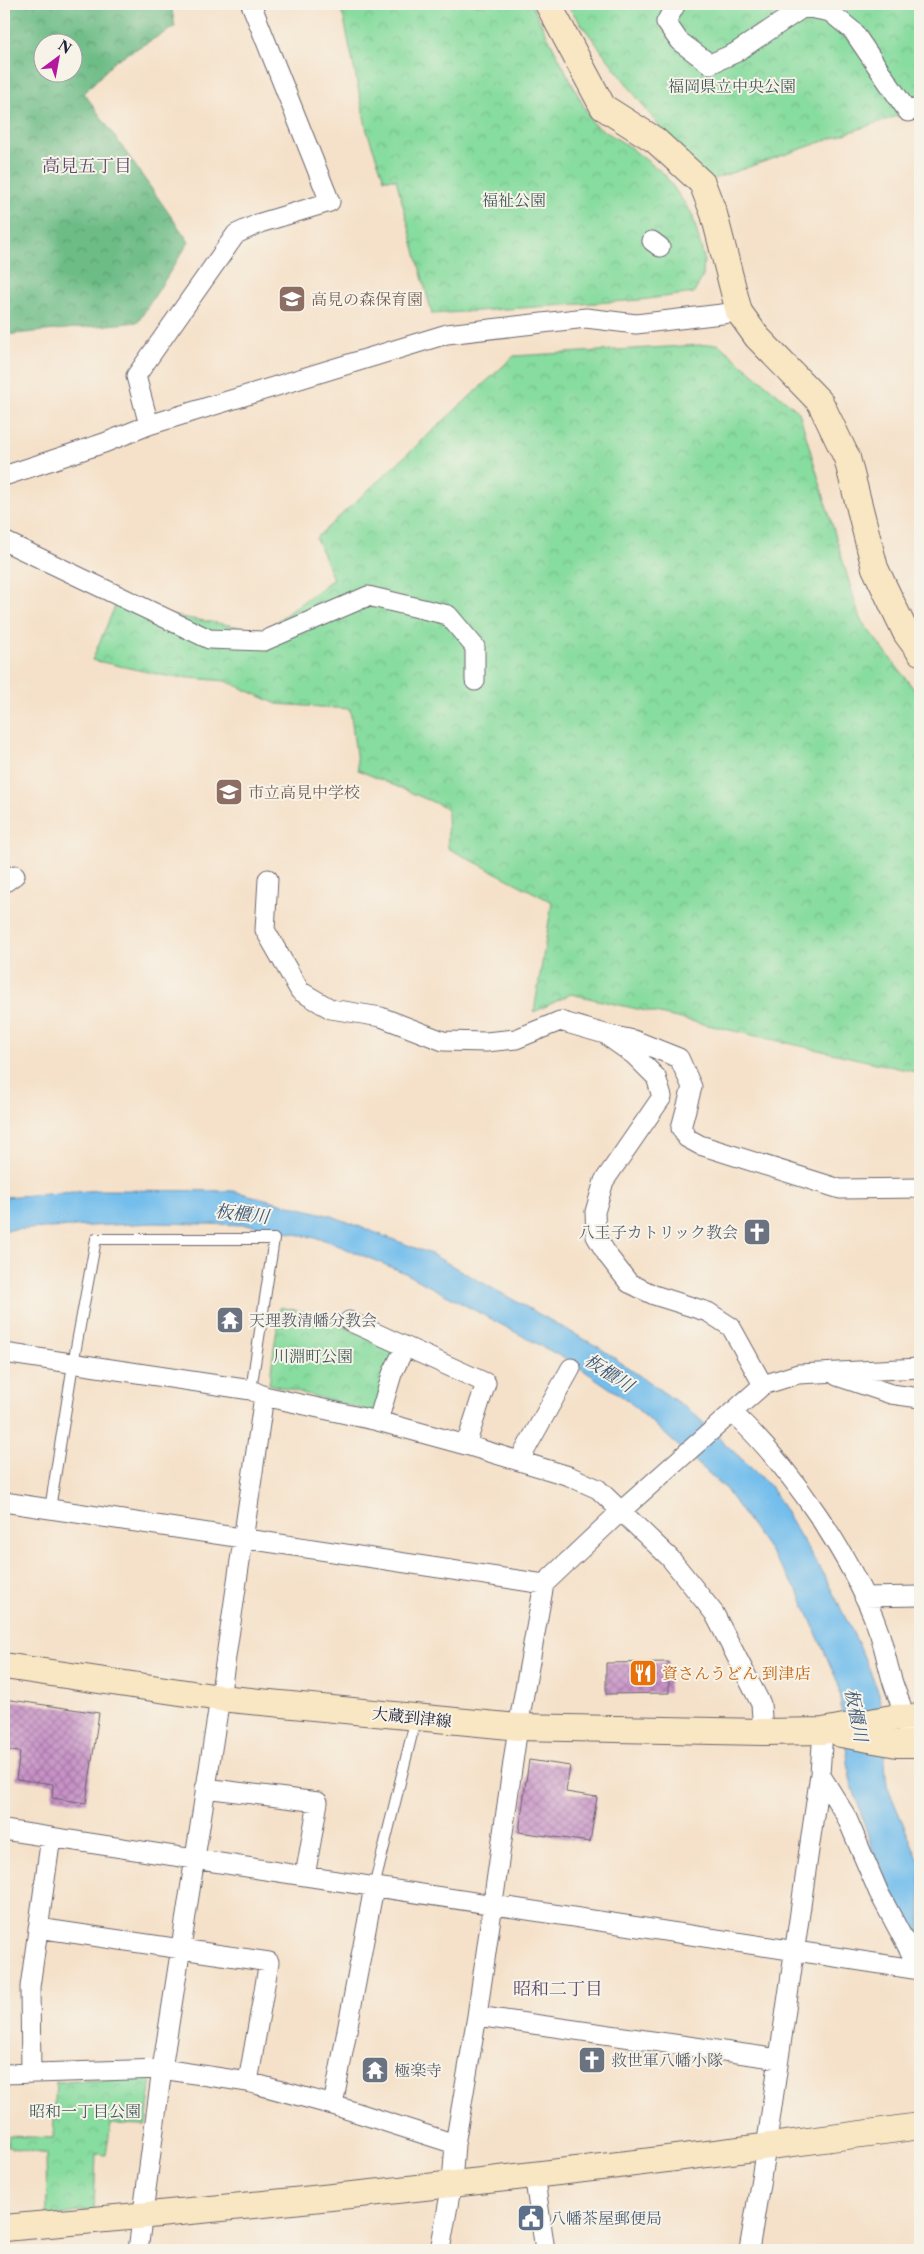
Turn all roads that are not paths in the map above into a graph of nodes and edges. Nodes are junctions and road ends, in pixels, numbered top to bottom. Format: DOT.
graph roads {
  1 [pos="251,4"];
  2 [pos="548,4"];
  3 [pos="676,4"];
  4 [pos="920,108"];
  5 [pos="739,312"];
  6 [pos="149,425"];
  7 [pos="4,476"];
  8 [pos="4,542"];
  9 [pos="920,652"];
  10 [pos="476,681"];
  11 [pos="268,879"];
  12 [pos="605,1034"];
  13 [pos="920,1188"];
  14 [pos="349,1321"];
  15 [pos="406,1347"];
  16 [pos="4,1353"];
  17 [pos="73,1364"];
  18 [pos="570,1368"];
  19 [pos="920,1368"];
  20 [pos="827,1372"];
  21 [pos="763,1385"];
  22 [pos="257,1393"];
  23 [pos="920,1398"];
  24 [pos="728,1415"];
  25 [pos="378,1421"];
  26 [pos="466,1445"];
  27 [pos="519,1461"];
  28 [pos="4,1502"];
  29 [pos="50,1509"];
  30 [pos="621,1511"];
  31 [pos="242,1538"];
  32 [pos="544,1584"];
  33 [pos="920,1596"];
  34 [pos="864,1597"];
  35 [pos="4,1666"];
  36 [pos="220,1698"];
  37 [pos="416,1718"];
  38 [pos="906,1718"];
  39 [pos="518,1727"];
  40 [pos="823,1731"];
  41 [pos="763,1732"];
  42 [pos="910,1744"];
  43 [pos="820,1774"];
  44 [pos="205,1788"];
  45 [pos="4,1830"];
  46 [pos="51,1837"];
  47 [pos="194,1859"];
  48 [pos="305,1876"];
  49 [pos="374,1887"];
  50 [pos="492,1905"];
  51 [pos="38,1928"];
  52 [pos="180,1950"];
  53 [pos="794,1952"];
  54 [pos="920,1970"];
  55 [pos="477,2016"];
  56 [pos="779,2059"];
  57 [pos="162,2069"];
  58 [pos="32,2073"];
  59 [pos="4,2074"];
  60 [pos="248,2082"];
  61 [pos="333,2105"];
  62 [pos="920,2126"];
  63 [pos="456,2144"];
  64 [pos="766,2148"];
  65 [pos="534,2174"];
  66 [pos="452,2183"];
  67 [pos="144,2216"];
  68 [pos="4,2228"];
  69 [pos="138,2250"];
  70 [pos="440,2250"];
  71 [pos="546,2250"];
  72 [pos="749,2250"];
  1 -- 6 [label="street"];
  2 -- 5 [label="street"];
  3 -- 4 [label="street"];
  5 -- 6 [label="street"];
  5 -- 9 [label="street"];
  6 -- 7 [label="street"];
  8 -- 10 [label="street"];
  11 -- 12 [label="street"];
  12 -- 13 [label="street"];
  12 -- 21 [label="street"];
  14 -- 15 [label="street"];
  15 -- 25 [label="street"];
  15 -- 26 [label="street"];
  16 -- 17 [label="street"];
  17 -- 22 [label="street"];
  17 -- 22 [label="lane"];
  17 -- 29 [label="lane"];
  18 -- 27 [label="street"];
  19 -- 20 [label="street"];
  20 -- 21 [label="street"];
  20 -- 23 [label="street"];
  21 -- 24 [label="street"];
  22 -- 25 [label="street"];
  22 -- 31 [label="street"];
  24 -- 30 [label="street"];
  24 -- 34 [label="street"];
  25 -- 26 [label="street"];
  26 -- 27 [label="street"];
  27 -- 30 [label="street"];
  28 -- 29 [label="street"];
  29 -- 31 [label="street"];
  30 -- 32 [label="street"];
  30 -- 41 [label="street"];
  31 -- 32 [label="street"];
  31 -- 36 [label="street"];
  32 -- 39 [label="street"];
  33 -- 34 [label="street"];
  34 -- 38 [label="street"];
  35 -- 36 [label="street, 大蔵到津線"];
  36 -- 37 [label="street, 大蔵到津線"];
  36 -- 44 [label="street"];
  37 -- 39 [label="street, 大蔵到津線"];
  37 -- 49 [label="lane"];
  38 -- 40 [label="street, 大蔵到津線"];
  38 -- 42 [label="street"];
  39 -- 41 [label="street, 大蔵到津線"];
  39 -- 50 [label="street"];
  40 -- 41 [label="street, 大蔵到津線"];
  40 -- 42 [label="street, 大蔵到津線"];
  40 -- 43 [label="street"];
  43 -- 53 [label="street"];
  43 -- 54 [label="street"];
  44 -- 47 [label="street"];
  44 -- 48 [label="street"];
  45 -- 46 [label="street"];
  46 -- 47 [label="street"];
  46 -- 51 [label="street"];
  47 -- 48 [label="street"];
  47 -- 52 [label="street"];
  48 -- 49 [label="street"];
  49 -- 50 [label="street"];
  49 -- 61 [label="street"];
  50 -- 53 [label="street"];
  50 -- 55 [label="street"];
  51 -- 52 [label="street"];
  51 -- 58 [label="street"];
  52 -- 57 [label="street"];
  52 -- 60 [label="street"];
  53 -- 54 [label="street"];
  53 -- 56 [label="street"];
  55 -- 56 [label="street"];
  55 -- 63 [label="street"];
  56 -- 64 [label="street"];
  57 -- 58 [label="street"];
  57 -- 60 [label="street"];
  57 -- 67 [label="street"];
  58 -- 59 [label="street"];
  60 -- 61 [label="street"];
  61 -- 63 [label="street"];
  62 -- 64 [label="street"];
  63 -- 66 [label="street"];
  64 -- 65 [label="street"];
  64 -- 72 [label="street"];
  65 -- 66 [label="street"];
  65 -- 71 [label="street"];
  66 -- 67 [label="street"];
  66 -- 70 [label="street"];
  67 -- 68 [label="street"];
  67 -- 69 [label="street"];
}
